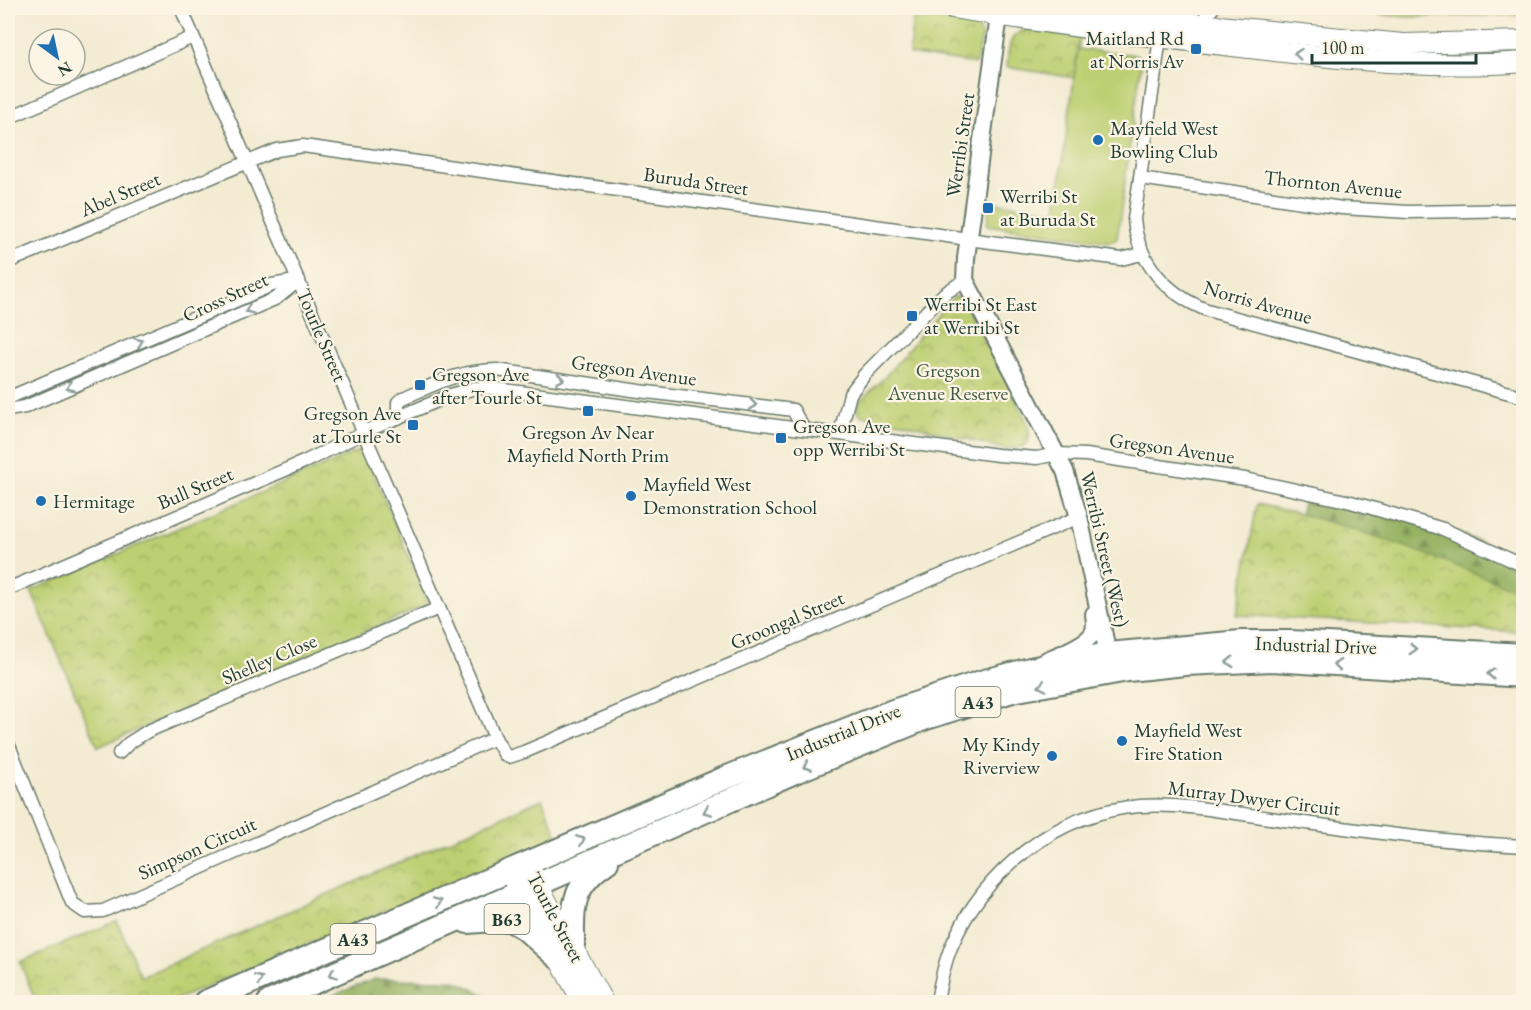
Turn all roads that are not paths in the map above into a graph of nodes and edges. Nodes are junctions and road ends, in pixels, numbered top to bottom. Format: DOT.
graph roads {
  1 [pos="181,8"];
  2 [pos="952,8"];
  3 [pos="1068,8"];
  4 [pos="1213,8"];
  5 [pos="1000,12"];
  6 [pos="1198,24"];
  7 [pos="194,37"];
  8 [pos="1160,38"];
  9 [pos="1524,41"];
  10 [pos="1524,62"];
  11 [pos="8,118"];
  12 [pos="248,162"];
  13 [pos="1140,178"];
  14 [pos="1524,210"];
  15 [pos="968,239"];
  16 [pos="1142,254"];
  17 [pos="8,262"];
  18 [pos="299,280"];
  19 [pos="965,280"];
  20 [pos="1524,397"];
  21 [pos="8,398"];
  22 [pos="8,410"];
  23 [pos="398,418"];
  24 [pos="803,428"];
  25 [pos="363,433"];
  26 [pos="840,433"];
  27 [pos="1057,454"];
  28 [pos="1079,517"];
  29 [pos="1524,566"];
  30 [pos="1092,585"];
  31 [pos="8,589"];
  32 [pos="439,608"];
  33 [pos="1524,656"];
  34 [pos="1110,663"];
  35 [pos="1030,669"];
  36 [pos="1524,676"];
  37 [pos="495,738"];
  38 [pos="8,743"];
  39 [pos="119,753"];
  40 [pos="509,757"];
  41 [pos="640,838"];
  42 [pos="1524,846"];
  43 [pos="519,867"];
  44 [pos="528,887"];
  45 [pos="444,925"];
  46 [pos="565,952"];
  47 [pos="205,1002"];
  48 [pos="268,1002"];
  49 [pos="583,1002"];
  50 [pos="603,1002"];
  51 [pos="937,1002"];
  1 -- 7 [label="street, Tourle Street"];
  2 -- 5 [label="main road"];
  3 -- 6 [label="main road"];
  4 -- 6 [label="street"];
  5 -- 8 [label="main road"];
  5 -- 15 [label="main road, Werribi Street"];
  6 -- 9 [label="main road"];
  7 -- 11 [label="street"];
  7 -- 12 [label="street, Tourle Street"];
  10 -- 8 [label="main road, one-way"];
  8 -- 13 [label="street, Norris Avenue"];
  12 -- 15 [label="street, Buruda Street"];
  12 -- 17 [label="street, Abel Street"];
  12 -- 18 [label="street, Tourle Street"];
  13 -- 14 [label="street, Thornton Avenue"];
  13 -- 16 [label="street, Norris Avenue"];
  15 -- 16 [label="street, Buruda Street"];
  15 -- 19 [label="main road, Werribi Street"];
  16 -- 20 [label="street, Norris Avenue"];
  21 -- 18 [label="street, Cross Street, one-way"];
  18 -- 22 [label="street, Cross Street, one-way"];
  18 -- 25 [label="street, Tourle Street"];
  19 -- 26 [label="street"];
  19 -- 27 [label="main road, Werribi Street (West)"];
  23 -- 24 [label="street, Gregson Avenue"];
  23 -- 24 [label="street, Gregson Avenue, one-way"];
  23 -- 25 [label="street, Gregson Avenue"];
  24 -- 26 [label="street, Gregson Avenue"];
  25 -- 31 [label="street, Bull Street"];
  25 -- 32 [label="street, Tourle Street"];
  26 -- 27 [label="street, Gregson Avenue"];
  27 -- 28 [label="main road, Werribi Street (West)"];
  27 -- 29 [label="street, Gregson Avenue"];
  28 -- 30 [label="main road, Werribi Street (West)"];
  28 -- 40 [label="street, Groongal Street"];
  30 -- 34 [label="main road, Werribi Street (West)"];
  30 -- 35 [label="main road"];
  32 -- 37 [label="street, Tourle Street"];
  32 -- 39 [label="street, Shelley Close"];
  34 -- 33 [label="highway, Industrial Drive / A43, one-way"];
  34 -- 35 [label="highway, Industrial Drive / A43"];
  36 -- 34 [label="highway, Industrial Drive / A43, one-way"];
  34 -- 41 [label="highway, Industrial Drive / A43, one-way"];
  43 -- 35 [label="highway, Industrial Drive / A43, one-way"];
  37 -- 38 [label="street, Simpson Circuit"];
  37 -- 40 [label="street, Tourle Street"];
  41 -- 44 [label="highway, Industrial Drive / A43"];
  41 -- 46 [label="highway"];
  42 -- 51 [label="street, Murray Dwyer Circuit"];
  43 -- 44 [label="main road, Tourle Street / B63"];
  47 -- 43 [label="highway, Industrial Drive / A43, one-way"];
  44 -- 45 [label="highway, Industrial Drive / A43"];
  44 -- 46 [label="main road, Tourle Street / B63"];
  45 -- 46 [label="highway, B63"];
  45 -- 48 [label="highway, Industrial Drive / A43, one-way"];
  46 -- 49 [label="main road, Tourle Street / B63"];
  46 -- 50 [label="main road, Tourle Street / B63"];
}
